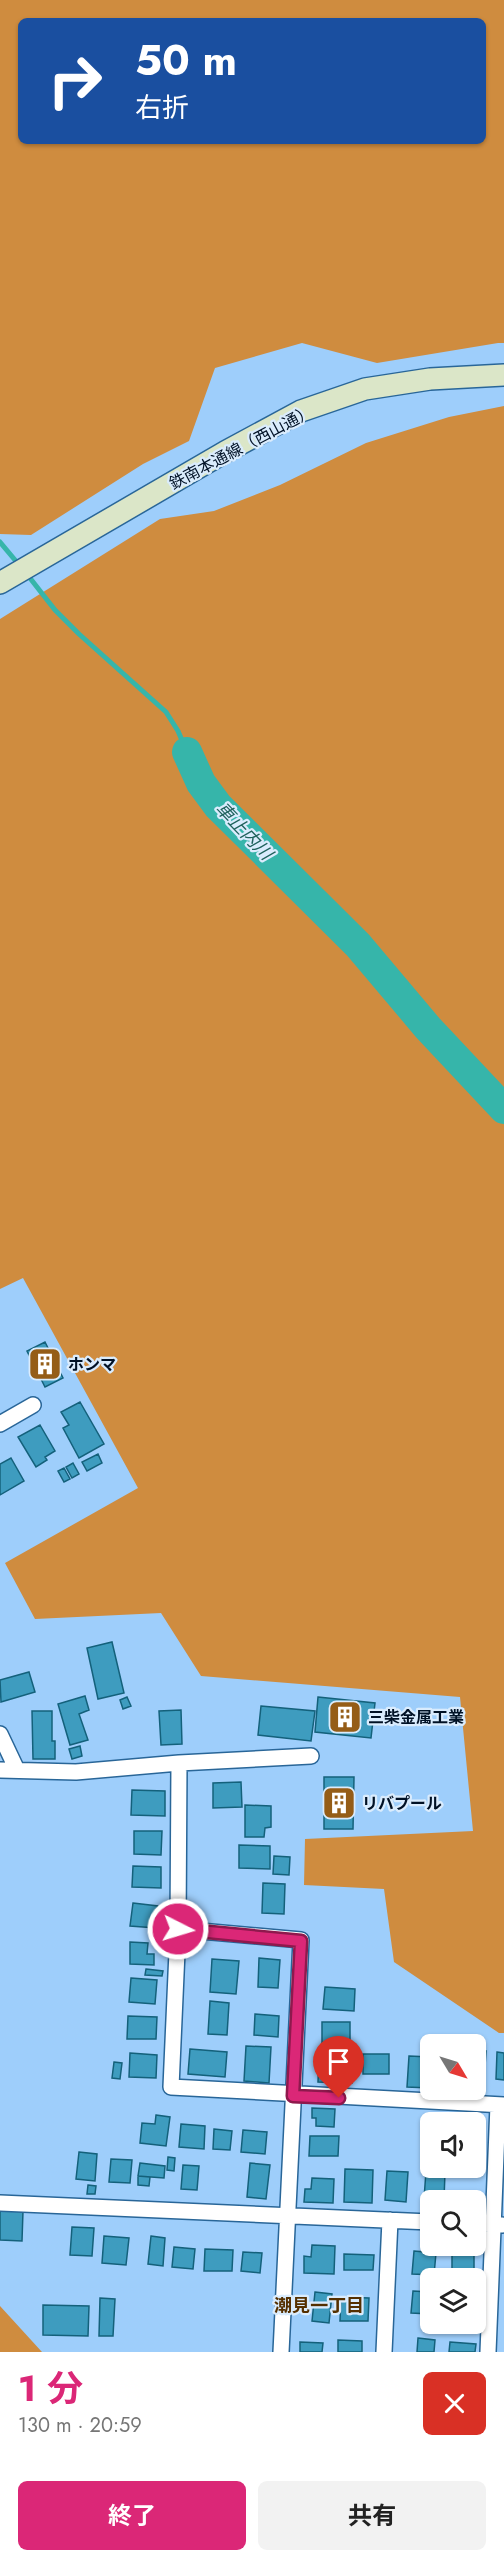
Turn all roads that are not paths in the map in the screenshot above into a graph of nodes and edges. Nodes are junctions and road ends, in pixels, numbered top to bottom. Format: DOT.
graph roads {
  1 [pos="503,375"];
  2 [pos="0,583"];
  3 [pos="33,1405"];
  4 [pos="0,1424"];
  5 [pos="0,1734"];
  6 [pos="311,1756"];
  7 [pos="179,1763"];
  8 [pos="0,1770"];
  9 [pos="17,1770"];
  10 [pos="178,1929"];
  11 [pos="293,2096"];
  12 [pos="501,2105"];
  13 [pos="0,2203"];
  14 [pos="287,2216"];
  15 [pos="390,2220"];
  16 [pos="420,2222"];
  17 [pos="499,2225"];
  18 [pos="281,2352"];
  19 [pos="384,2352"];
  20 [pos="489,2352"];
  1 -- 2 [label="street, 鉄南本通線（西山通）"];
  3 -- 4 [label="street"];
  5 -- 9 [label="street"];
  6 -- 7 [label="street"];
  7 -- 9 [label="street"];
  7 -- 10 [label="street"];
  8 -- 9 [label="street"];
  10 -- 11 [label="street"];
  10 -- 11 [label="street"];
  11 -- 12 [label="street"];
  11 -- 14 [label="street"];
  12 -- 17 [label="street"];
  13 -- 14 [label="street"];
  14 -- 15 [label="street"];
  14 -- 18 [label="street"];
  15 -- 16 [label="street"];
  15 -- 19 [label="street"];
  17 -- 20 [label="street"];
}
